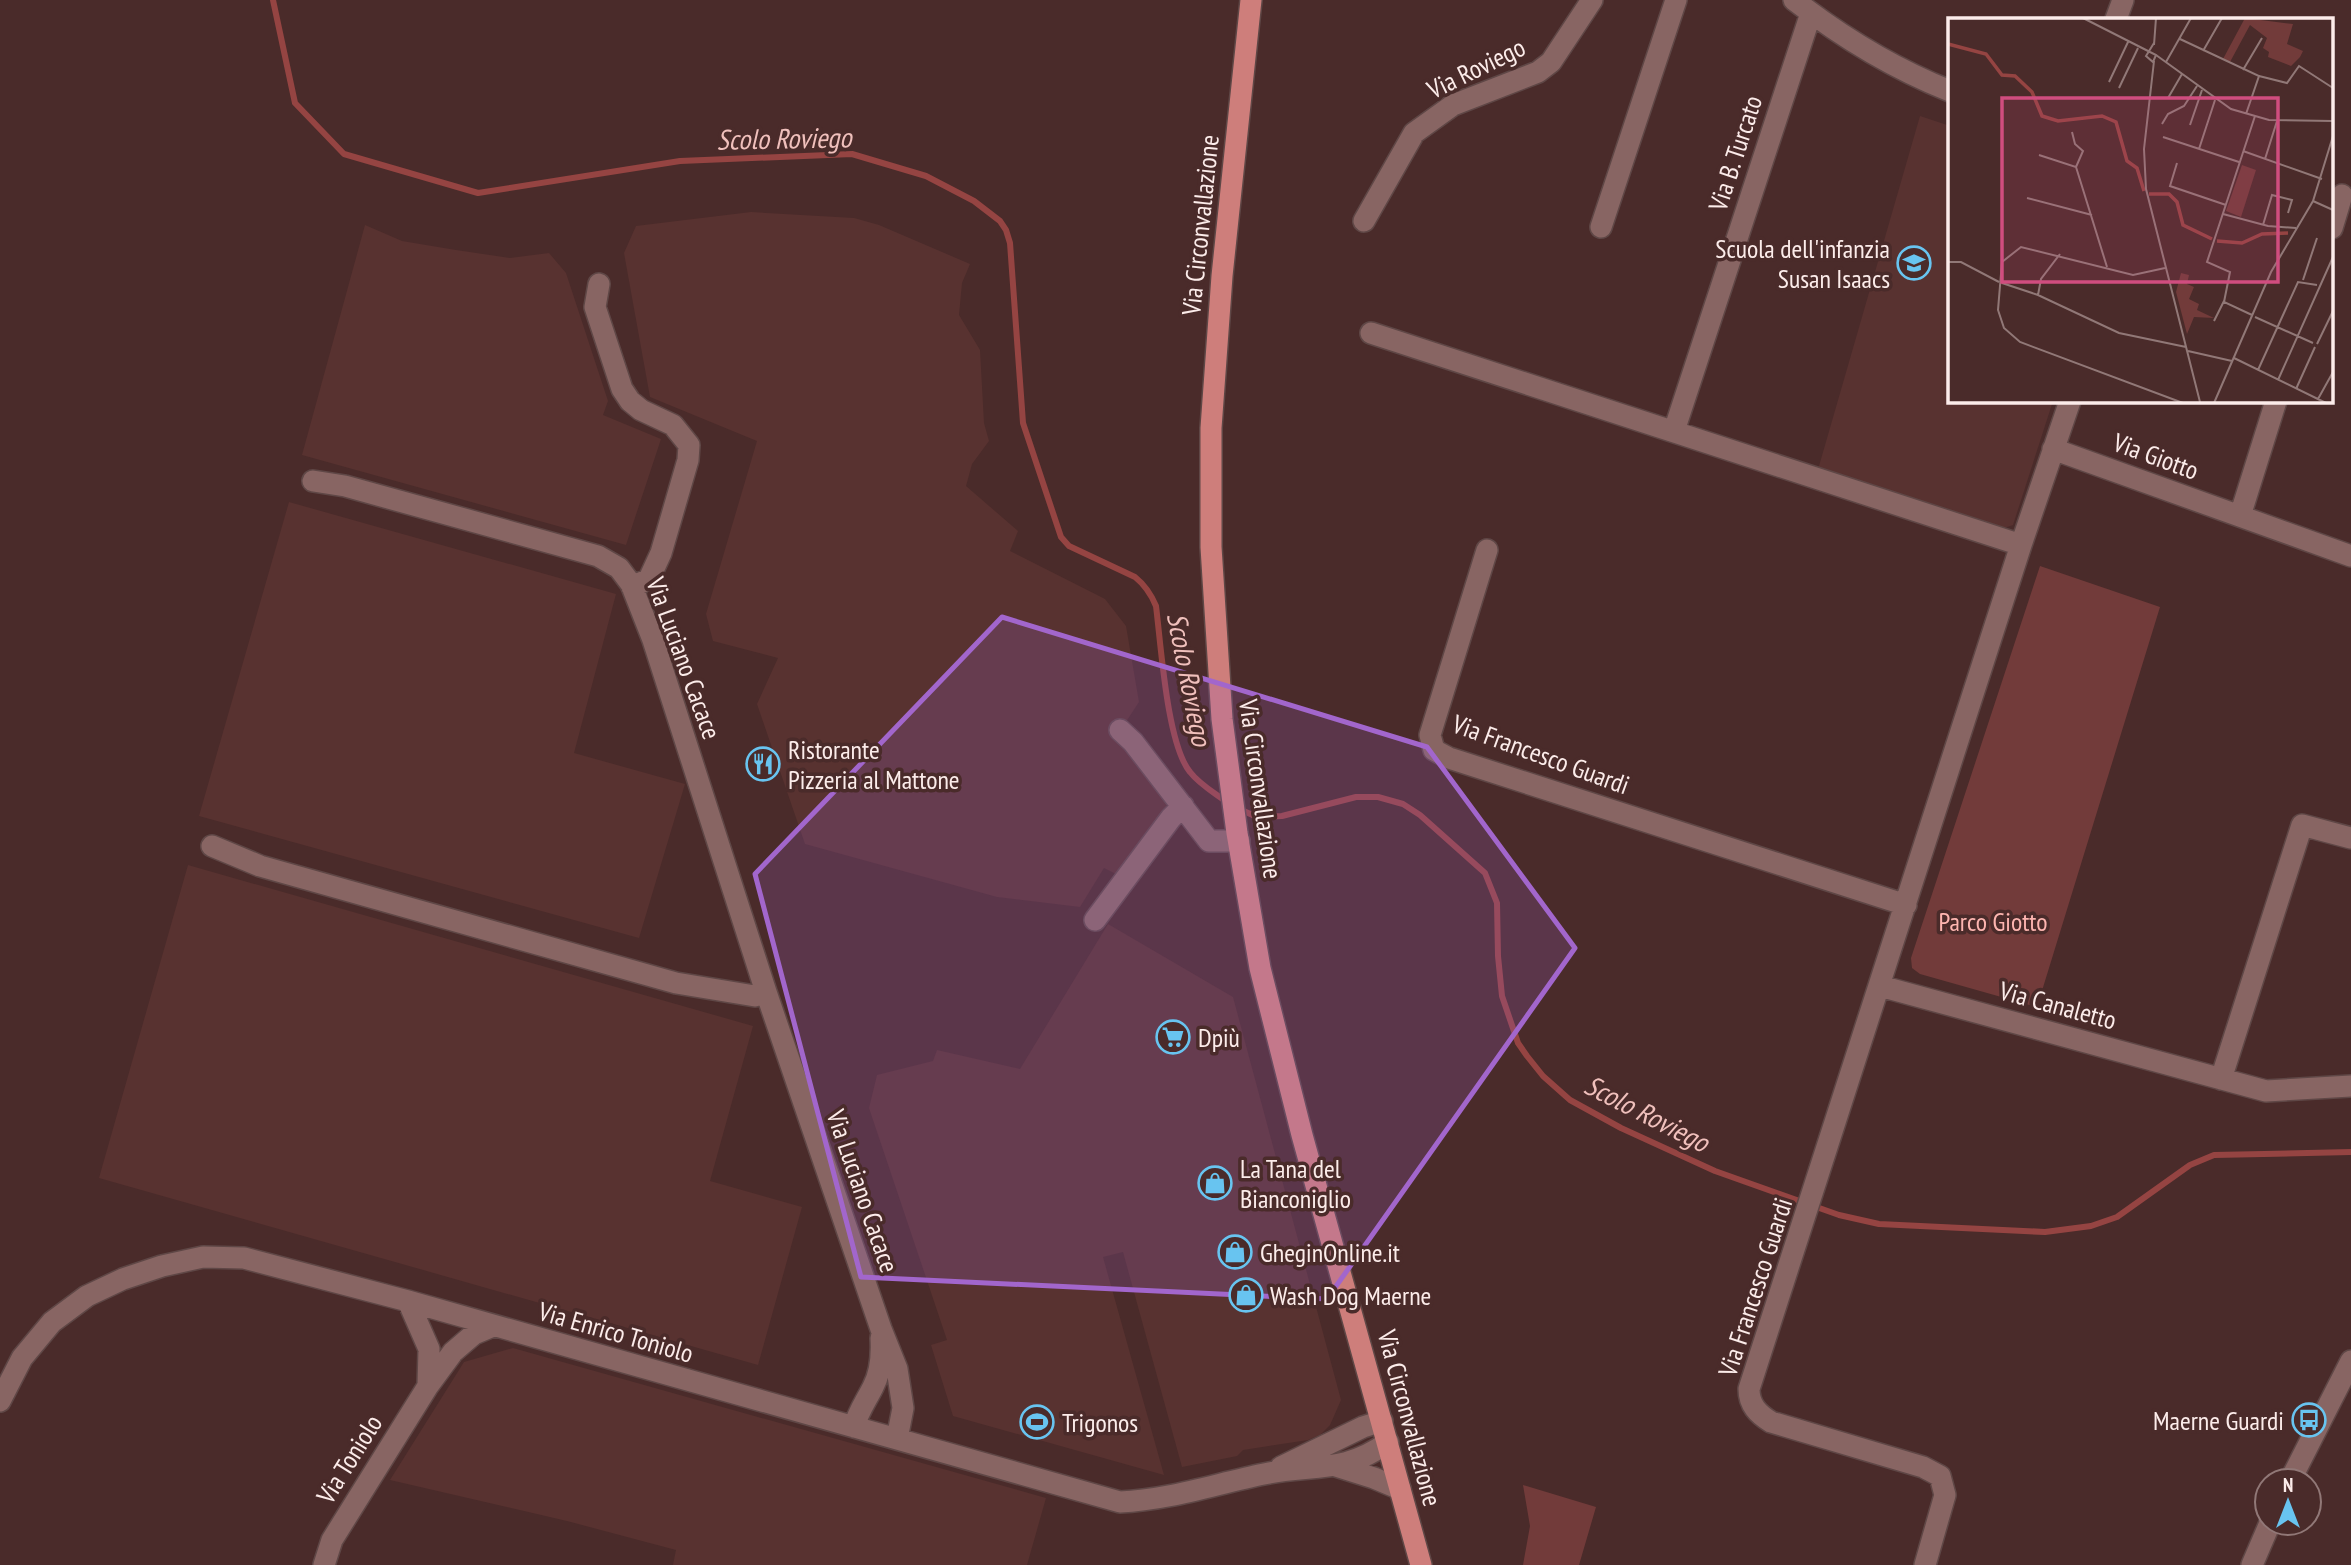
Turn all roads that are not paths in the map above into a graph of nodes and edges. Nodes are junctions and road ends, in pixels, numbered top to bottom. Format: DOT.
graph roads {
  1 [pos="1251,0"];
  2 [pos="1592,0"];
  3 [pos="1676,0"];
  4 [pos="1794,0"];
  5 [pos="2123,0"];
  6 [pos="1811,13"];
  7 [pos="2116,18"];
  8 [pos="1948,90"];
  9 [pos="2342,195"];
  10 [pos="1364,221"];
  11 [pos="2334,221"];
  12 [pos="1601,227"];
  13 [pos="598,284"];
  14 [pos="1371,333"];
  15 [pos="2070,402"];
  16 [pos="2276,402"];
  17 [pos="1674,431"];
  18 [pos="2053,449"];
  19 [pos="313,481"];
  20 [pos="2240,516"];
  21 [pos="2021,545"];
  22 [pos="1488,550"];
  23 [pos="2351,556"];
  24 [pos="632,587"];
  25 [pos="1120,730"];
  26 [pos="1182,806"];
  27 [pos="1238,837"];
  28 [pos="2351,838"];
  29 [pos="212,846"];
  30 [pos="1906,905"];
  31 [pos="1096,920"];
  32 [pos="1880,986"];
  33 [pos="766,992"];
  34 [pos="2221,1079"];
  35 [pos="2351,1086"];
  36 [pos="408,1301"];
  37 [pos="493,1326"];
  38 [pos="881,1329"];
  39 [pos="2351,1361"];
  40 [pos="428,1386"];
  41 [pos="0,1401"];
  42 [pos="854,1427"];
  43 [pos="1385,1432"];
  44 [pos="897,1439"];
  45 [pos="1336,1466"];
  46 [pos="2297,1467"];
  47 [pos="1267,1474"];
  48 [pos="1400,1489"];
  49 [pos="2264,1537"];
  50 [pos="324,1565"];
  51 [pos="1421,1565"];
  52 [pos="1925,1565"];
  53 [pos="2252,1565"];
  1 -- 27 [label="main road, Via Circonvallazione"];
  2 -- 10 [label="street, Via Roviego"];
  3 -- 12 [label="street"];
  4 -- 6 [label="street"];
  5 -- 7 [label="street"];
  6 -- 8 [label="street"];
  6 -- 17 [label="street, Via B. Turcato"];
  9 -- 11 [label="street"];
  13 -- 24 [label="street"];
  14 -- 17 [label="street"];
  15 -- 18 [label="street, Via Francesco Guardi"];
  16 -- 20 [label="street"];
  17 -- 21 [label="street"];
  18 -- 20 [label="street, Via Giotto"];
  18 -- 21 [label="street, Via Francesco Guardi"];
  19 -- 24 [label="street, Via Luciano Cacace"];
  20 -- 23 [label="street, Via Giotto"];
  21 -- 30 [label="street, Via Francesco Guardi"];
  22 -- 30 [label="street, Via Francesco Guardi"];
  24 -- 33 [label="street, Via Luciano Cacace"];
  25 -- 26 [label="street"];
  26 -- 27 [label="street"];
  26 -- 31 [label="street"];
  27 -- 43 [label="main road, Via Circonvallazione"];
  28 -- 34 [label="street"];
  29 -- 33 [label="street"];
  30 -- 32 [label="street, Via Francesco Guardi"];
  32 -- 34 [label="street, Via Canaletto"];
  32 -- 52 [label="street, Via Francesco Guardi"];
  33 -- 38 [label="street, Via Luciano Cacace"];
  34 -- 35 [label="street, Via Canaletto"];
  36 -- 37 [label="street, Via Enrico Toniolo"];
  36 -- 40 [label="street"];
  36 -- 41 [label="street, Via Enrico Toniolo"];
  37 -- 40 [label="street, Via Toniolo"];
  37 -- 42 [label="street, Via Enrico Toniolo"];
  38 -- 42 [label="street, Via Luciano Cacace"];
  38 -- 44 [label="street, Via Luciano Cacace"];
  39 -- 46 [label="street"];
  40 -- 50 [label="street, Via Toniolo"];
  42 -- 44 [label="street, Via Enrico Toniolo"];
  43 -- 45 [label="street, Via Enrico Toniolo"];
  43 -- 47 [label="street, Via Enrico Toniolo"];
  43 -- 48 [label="main road, Via Circonvallazione"];
  44 -- 47 [label="street, Via Enrico Toniolo"];
  45 -- 47 [label="street, Via Enrico Toniolo"];
  45 -- 48 [label="street, Via Enrico Toniolo"];
  48 -- 51 [label="main road, Via Circonvallazione"];
  49 -- 53 [label="street"];
}
